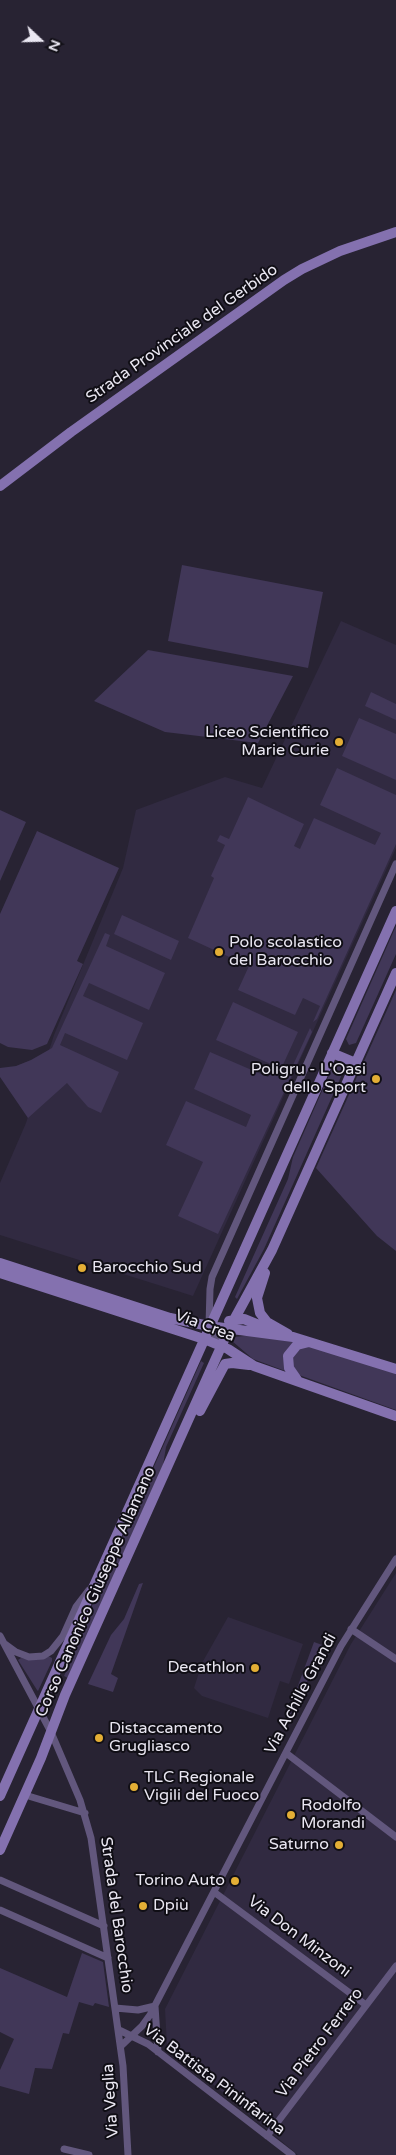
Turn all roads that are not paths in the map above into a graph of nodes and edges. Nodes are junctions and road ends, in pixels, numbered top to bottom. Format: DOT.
graph roads {
  1 [pos="396,232"];
  2 [pos="0,486"];
  3 [pos="396,864"];
  4 [pos="396,911"];
  5 [pos="396,973"];
  6 [pos="332,1053"];
  7 [pos="356,1063"];
  8 [pos="272,1250"];
  9 [pos="0,1263"];
  10 [pos="0,1273"];
  11 [pos="231,1324"];
  12 [pos="209,1326"];
  13 [pos="293,1337"];
  14 [pos="204,1339"];
  15 [pos="310,1342"];
  16 [pos="222,1346"];
  17 [pos="254,1366"];
  18 [pos="396,1368"];
  19 [pos="299,1382"];
  20 [pos="396,1416"];
  21 [pos="160,1484"];
  22 [pos="396,1559"];
  23 [pos="96,1582"];
  24 [pos="351,1629"];
  25 [pos="1,1639"];
  26 [pos="396,1659"];
  27 [pos="40,1708"];
  28 [pos="51,1732"];
  29 [pos="286,1753"];
  30 [pos="25,1795"];
  31 [pos="0,1796"];
  32 [pos="85,1813"];
  33 [pos="396,1837"];
  34 [pos="0,1850"];
  35 [pos="0,1880"];
  36 [pos="214,1892"];
  37 [pos="0,1910"];
  38 [pos="104,1926"];
  39 [pos="108,1958"];
  40 [pos="396,1966"];
  41 [pos="366,2005"];
  42 [pos="155,2006"];
  43 [pos="115,2008"];
  44 [pos="119,2030"];
  45 [pos="132,2036"];
  46 [pos="121,2046"];
  47 [pos="158,2052"];
  48 [pos="267,2136"];
  49 [pos="64,2149"];
  50 [pos="88,2155"];
  51 [pos="128,2155"];
  52 [pos="292,2155"];
  1 -- 2 [label="main road, Strada Provinciale del Gerbido"];
  3 -- 12 [label="street, Corso Canonico Giuseppe Allamano"];
  4 -- 6 [label="main road, Corso Canonico Giuseppe Allamano"];
  5 -- 7 [label="main road, Corso Canonico Giuseppe Allamano"];
  6 -- 7 [label="main road"];
  6 -- 12 [label="main road, Corso Canonico Giuseppe Allamano"];
  7 -- 8 [label="main road, Corso Canonico Giuseppe Allamano"];
  8 -- 11 [label="main road, Corso Canonico Giuseppe Allamano"];
  8 -- 13 [label="main road"];
  9 -- 12 [label="main road, Via Crea"];
  10 -- 14 [label="main road, Via Crea"];
  11 -- 12 [label="main road, Via Crea"];
  11 -- 13 [label="main road, Via Crea"];
  11 -- 16 [label="main road, Corso Canonico Giuseppe Allamano"];
  12 -- 14 [label="main road, Corso Canonico Giuseppe Allamano"];
  12 -- 16 [label="street"];
  13 -- 15 [label="main road, Via Crea"];
  14 -- 16 [label="main road, Via Crea"];
  14 -- 23 [label="main road, Corso Canonico Giuseppe Allamano"];
  15 -- 18 [label="main road, Via Crea"];
  15 -- 19 [label="main road"];
  16 -- 17 [label="main road, Via Crea"];
  16 -- 21 [label="main road, Corso Canonico Giuseppe Allamano"];
  17 -- 19 [label="main road, Via Crea"];
  17 -- 21 [label="main road"];
  19 -- 20 [label="main road, Via Crea"];
  21 -- 28 [label="main road, Corso Canonico Giuseppe Allamano"];
  22 -- 24 [label="street, Via Achille Grandi"];
  23 -- 25 [label="street, Strada del Barocchio"];
  23 -- 27 [label="main road, Corso Canonico Giuseppe Allamano"];
  24 -- 26 [label="street"];
  24 -- 29 [label="street, Via Achille Grandi"];
  25 -- 27 [label="street, Strada del Barocchio"];
  27 -- 28 [label="street, Strada del Barocchio"];
  27 -- 31 [label="main road, Corso Canonico Giuseppe Allamano"];
  28 -- 30 [label="main road, Corso Canonico Giuseppe Allamano"];
  28 -- 32 [label="street, Strada del Barocchio"];
  29 -- 33 [label="street"];
  29 -- 36 [label="street, Via Achille Grandi"];
  30 -- 32 [label="street"];
  30 -- 34 [label="main road, Corso Canonico Giuseppe Allamano"];
  32 -- 38 [label="street, Strada del Barocchio"];
  35 -- 38 [label="street"];
  36 -- 41 [label="street, Via Don Minzoni"];
  36 -- 42 [label="street, Via Achille Grandi"];
  37 -- 39 [label="street"];
  38 -- 39 [label="street, Strada del Barocchio"];
  39 -- 43 [label="street, Strada del Barocchio"];
  40 -- 41 [label="street, Via Pietro Ferrero"];
  41 -- 48 [label="street, Via Pietro Ferrero"];
  42 -- 43 [label="street"];
  42 -- 45 [label="street, Via Achille Grandi"];
  42 -- 47 [label="street"];
  43 -- 44 [label="street, Strada del Barocchio"];
  44 -- 45 [label="street, Via Battista Pininfarina"];
  44 -- 46 [label="street, Strada del Barocchio"];
  45 -- 46 [label="street, Via Achille Grandi"];
  45 -- 47 [label="street, Via Battista Pininfarina"];
  46 -- 51 [label="street, Via Veglia"];
  47 -- 48 [label="street, Via Battista Pininfarina"];
  48 -- 52 [label="street, Via Battista Pininfarina"];
  49 -- 50 [label="street, Via Veglia"];
}
